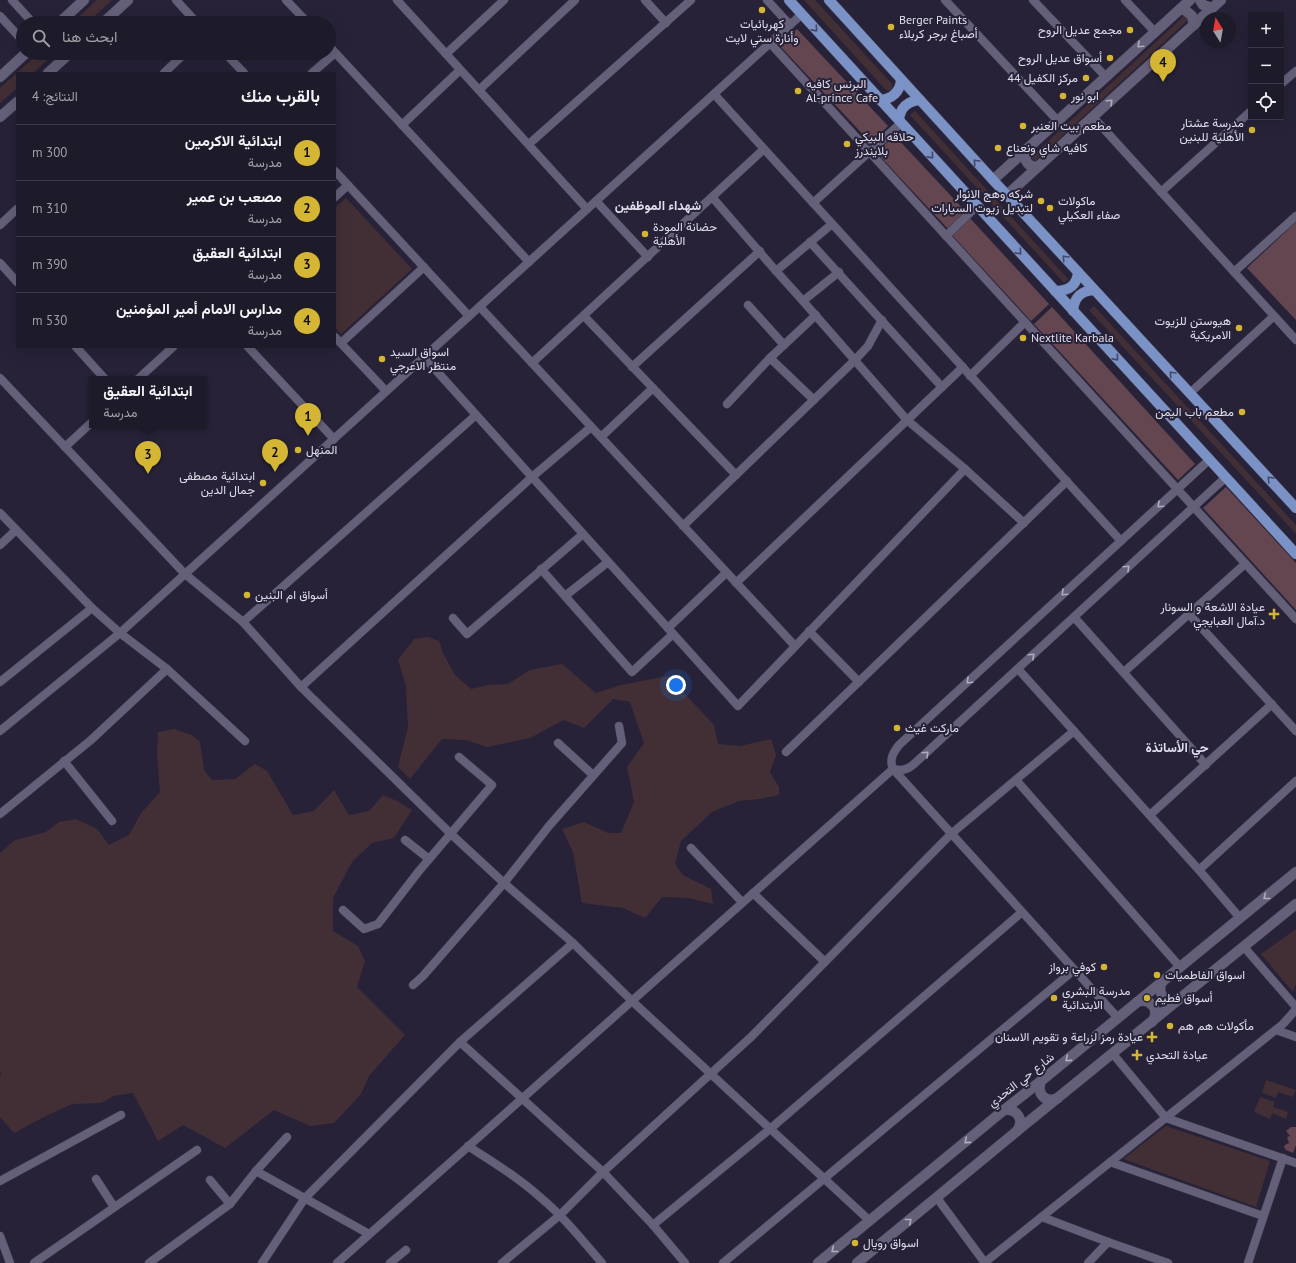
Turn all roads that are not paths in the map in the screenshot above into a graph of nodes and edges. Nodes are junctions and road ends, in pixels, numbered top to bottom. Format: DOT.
graph roads {
  1 [pos="12,0"];
  2 [pos="84,0"];
  3 [pos="128,0"];
  4 [pos="176,0"];
  5 [pos="286,0"];
  6 [pos="397,0"];
  7 [pos="504,0"];
  8 [pos="575,0"];
  9 [pos="645,0"];
  10 [pos="691,0"];
  11 [pos="767,0"];
  12 [pos="789,0"];
  13 [pos="829,0"];
  14 [pos="945,0"];
  15 [pos="1033,0"];
  16 [pos="1125,0"];
  17 [pos="1190,0"];
  18 [pos="1200,0"];
  19 [pos="1221,0"];
  20 [pos="1212,8"];
  21 [pos="1180,9"];
  22 [pos="802,14"];
  23 [pos="0,16"];
  24 [pos="27,16"];
  25 [pos="67,16"];
  26 [pos="111,16"];
  27 [pos="191,16"];
  28 [pos="301,16"];
  29 [pos="666,23"];
  30 [pos="790,25"];
  31 [pos="1194,25"];
  32 [pos="1155,32"];
  33 [pos="16,33"];
  34 [pos="770,43"];
  35 [pos="336,54"];
  36 [pos="446,54"];
  37 [pos="18,60"];
  38 [pos="62,60"];
  39 [pos="178,60"];
  40 [pos="232,60"];
  41 [pos="327,60"];
  42 [pos="460,70"];
  43 [pos="1296,70"];
  44 [pos="49,72"];
  45 [pos="165,72"];
  46 [pos="243,72"];
  47 [pos="313,72"];
  48 [pos="0,77"];
  49 [pos="1106,77"];
  50 [pos="901,80"];
  51 [pos="1284,81"];
  52 [pos="479,90"];
  53 [pos="714,94"];
  54 [pos="880,100"];
  55 [pos="920,100"];
  56 [pos="16,103"];
  57 [pos="1248,114"];
  58 [pos="0,117"];
  59 [pos="1093,117"];
  60 [pos="900,122"];
  61 [pos="1058,122"];
  62 [pos="402,125"];
  63 [pos="529,144"];
  64 [pos="764,149"];
  65 [pos="1027,150"];
  66 [pos="870,152"];
  67 [pos="1040,166"];
  68 [pos="336,173"];
  69 [pos="993,180"];
  70 [pos="348,185"];
  71 [pos="1161,192"];
  72 [pos="1007,195"];
  73 [pos="336,196"];
  74 [pos="712,197"];
  75 [pos="596,201"];
  76 [pos="814,203"];
  77 [pos="977,206"];
  78 [pos="587,209"];
  79 [pos="16,210"];
  80 [pos="1296,216"];
  81 [pos="832,224"];
  82 [pos="0,225"];
  83 [pos="946,236"];
  84 [pos="810,242"];
  85 [pos="760,251"];
  86 [pos="648,257"];
  87 [pos="528,262"];
  88 [pos="0,263"];
  89 [pos="424,267"];
  90 [pos="776,271"];
  91 [pos="839,272"];
  92 [pos="1078,272"];
  93 [pos="1234,272"];
  94 [pos="16,281"];
  95 [pos="1094,290"];
  96 [pos="1055,291"];
  97 [pos="803,301"];
  98 [pos="748,305"];
  99 [pos="480,307"];
  100 [pos="1073,311"];
  101 [pos="816,315"];
  102 [pos="469,316"];
  103 [pos="584,316"];
  104 [pos="1274,316"];
  105 [pos="882,320"];
  106 [pos="1025,322"];
  107 [pos="336,337"];
  108 [pos="1296,340"];
  109 [pos="341,343"];
  110 [pos="784,346"];
  111 [pos="77,348"];
  112 [pos="172,348"];
  113 [pos="249,348"];
  114 [pos="424,357"];
  115 [pos="770,358"];
  116 [pos="855,360"];
  117 [pos="532,363"];
  118 [pos="632,367"];
  119 [pos="963,367"];
  120 [pos="102,376"];
  121 [pos="141,376"];
  122 [pos="970,376"];
  123 [pos="0,378"];
  124 [pos="942,387"];
  125 [pos="653,388"];
  126 [pos="386,391"];
  127 [pos="1190,393"];
  128 [pos="814,400"];
  129 [pos="727,404"];
  130 [pos="476,415"];
  131 [pos="907,420"];
  132 [pos="89,425"];
  133 [pos="591,427"];
  134 [pos="601,437"];
  135 [pos="334,439"];
  136 [pos="65,447"];
  137 [pos="1209,460"];
  138 [pos="965,469"];
  139 [pos="736,475"];
  140 [pos="532,477"];
  141 [pos="1225,478"];
  142 [pos="1067,481"];
  143 [pos="1177,489"];
  144 [pos="1194,507"];
  145 [pos="1296,508"];
  146 [pos="0,513"];
  147 [pos="1024,523"];
  148 [pos="683,526"];
  149 [pos="16,530"];
  150 [pos="583,534"];
  151 [pos="1121,541"];
  152 [pos="0,545"];
  153 [pos="1296,554"];
  154 [pos="608,562"];
  155 [pos="1245,564"];
  156 [pos="542,569"];
  157 [pos="726,573"];
  158 [pos="185,574"];
  159 [pos="736,583"];
  160 [pos="565,596"];
  161 [pos="92,608"];
  162 [pos="1189,614"];
  163 [pos="1074,617"];
  164 [pos="453,618"];
  165 [pos="1296,619"];
  166 [pos="243,622"];
  167 [pos="670,631"];
  168 [pos="809,631"];
  169 [pos="120,633"];
  170 [pos="795,646"];
  171 [pos="167,669"];
  172 [pos="1018,669"];
  173 [pos="1124,672"];
  174 [pos="0,682"];
  175 [pos="859,682"];
  176 [pos="301,687"];
  177 [pos="1272,704"];
  178 [pos="619,726"];
  179 [pos="0,731"];
  180 [pos="1074,731"];
  181 [pos="1296,731"];
  182 [pos="245,742"];
  183 [pos="558,742"];
  184 [pos="786,752"];
  185 [pos="459,757"];
  186 [pos="64,761"];
  187 [pos="1206,765"];
  188 [pos="893,769"];
  189 [pos="593,775"];
  190 [pos="1016,780"];
  191 [pos="1296,780"];
  192 [pos="0,814"];
  193 [pos="1150,815"];
  194 [pos="112,821"];
  195 [pos="451,834"];
  196 [pos="951,834"];
  197 [pos="405,840"];
  198 [pos="691,848"];
  199 [pos="429,859"];
  200 [pos="1199,870"];
  201 [pos="1296,872"];
  202 [pos="504,883"];
  203 [pos="753,893"];
  204 [pos="742,902"];
  205 [pos="1296,904"];
  206 [pos="343,910"];
  207 [pos="1022,912"];
  208 [pos="1240,918"];
  209 [pos="573,943"];
  210 [pos="1244,947"];
  211 [pos="825,962"];
  212 [pos="1180,967"];
  213 [pos="1074,970"];
  214 [pos="1162,982"];
  215 [pos="413,985"];
  216 [pos="1180,999"];
  217 [pos="632,1001"];
  218 [pos="1135,1004"];
  219 [pos="1296,1008"];
  220 [pos="1118,1018"];
  221 [pos="1152,1022"];
  222 [pos="1276,1030"];
  223 [pos="1296,1037"];
  224 [pos="460,1042"];
  225 [pos="1113,1054"];
  226 [pos="710,1074"];
  227 [pos="1041,1082"];
  228 [pos="1058,1098"];
  229 [pos="522,1099"];
  230 [pos="1004,1110"];
  231 [pos="121,1115"];
  232 [pos="1166,1118"];
  233 [pos="770,1129"];
  234 [pos="1017,1131"];
  235 [pos="287,1137"];
  236 [pos="468,1146"];
  237 [pos="197,1150"];
  238 [pos="1282,1158"];
  239 [pos="1110,1162"];
  240 [pos="1296,1163"];
  241 [pos="256,1171"];
  242 [pos="603,1172"];
  243 [pos="823,1178"];
  244 [pos="96,1179"];
  245 [pos="210,1180"];
  246 [pos="0,1181"];
  247 [pos="305,1198"];
  248 [pos="937,1198"];
  249 [pos="230,1204"];
  250 [pos="114,1207"];
  251 [pos="560,1215"];
  252 [pos="1263,1216"];
  253 [pos="1042,1217"];
  254 [pos="870,1221"];
  255 [pos="653,1225"];
  256 [pos="369,1234"];
  257 [pos="0,1236"];
  258 [pos="1108,1242"];
  259 [pos="406,1250"];
  260 [pos="10,1263"];
  261 [pos="34,1263"];
  262 [pos="149,1263"];
  263 [pos="262,1263"];
  264 [pos="337,1263"];
  265 [pos="390,1263"];
  266 [pos="502,1263"];
  267 [pos="602,1263"];
  268 [pos="685,1263"];
  269 [pos="723,1263"];
  270 [pos="818,1263"];
  271 [pos="857,1263"];
  272 [pos="985,1263"];
  273 [pos="1088,1263"];
  274 [pos="1168,1263"];
  275 [pos="1248,1263"];
  1 -- 24 [label="street"];
  2 -- 25 [label="main road"];
  3 -- 26 [label="main road"];
  4 -- 27 [label="street"];
  5 -- 28 [label="street"];
  6 -- 36 [label="street"];
  7 -- 36 [label="street"];
  8 -- 52 [label="street"];
  9 -- 29 [label="street"];
  10 -- 29 [label="street"];
  11 -- 30 [label="street"];
  12 -- 22 [label="main road"];
  13 -- 50 [label="main road"];
  14 -- 61 [label="street"];
  15 -- 49 [label="street"];
  16 -- 32 [label="street"];
  17 -- 21 [label="main road"];
  18 -- 20 [label="main road"];
  19 -- 20 [label="main road"];
  20 -- 31 [label="main road"];
  21 -- 31 [label="main road"];
  21 -- 32 [label="main road"];
  22 -- 30 [label="street"];
  22 -- 54 [label="main road, one-way"];
  23 -- 33 [label="street"];
  29 -- 63 [label="street"];
  30 -- 34 [label="street"];
  59 -- 31 [label="main road, one-way"];
  32 -- 49 [label="main road, one-way"];
  34 -- 53 [label="street"];
  34 -- 66 [label="street"];
  35 -- 62 [label="street"];
  36 -- 42 [label="street"];
  37 -- 48 [label="main road"];
  38 -- 44 [label="main road"];
  39 -- 45 [label="street"];
  40 -- 46 [label="street"];
  41 -- 47 [label="street"];
  42 -- 52 [label="street"];
  42 -- 62 [label="street"];
  43 -- 51 [label="street"];
  49 -- 61 [label="main road"];
  50 -- 54 [label="main road"];
  50 -- 55 [label="main road"];
  52 -- 63 [label="street"];
  53 -- 64 [label="street"];
  53 -- 75 [label="street"];
  54 -- 60 [label="main road"];
  55 -- 60 [label="main road"];
  69 -- 55 [label="main road, one-way"];
  56 -- 58 [label="main road"];
  57 -- 71 [label="street"];
  59 -- 67 [label="main road"];
  59 -- 71 [label="street"];
  60 -- 66 [label="street"];
  60 -- 77 [label="main road, one-way"];
  61 -- 65 [label="main road"];
  62 -- 87 [label="street"];
  63 -- 78 [label="street"];
  64 -- 74 [label="street"];
  64 -- 76 [label="street"];
  65 -- 67 [label="main road"];
  65 -- 69 [label="main road"];
  66 -- 76 [label="street"];
  66 -- 83 [label="street"];
  67 -- 72 [label="main road"];
  68 -- 70 [label="street"];
  69 -- 72 [label="main road"];
  70 -- 73 [label="street"];
  70 -- 89 [label="street"];
  71 -- 93 [label="street"];
  92 -- 72 [label="main road, one-way"];
  74 -- 85 [label="street"];
  74 -- 86 [label="street"];
  75 -- 78 [label="street"];
  75 -- 86 [label="street"];
  76 -- 81 [label="street"];
  77 -- 83 [label="street"];
  77 -- 96 [label="main road, one-way"];
  78 -- 87 [label="street"];
  79 -- 82 [label="street"];
  80 -- 93 [label="street"];
  81 -- 84 [label="street"];
  81 -- 119 [label="street"];
  83 -- 106 [label="street"];
  84 -- 90 [label="street"];
  84 -- 91 [label="street"];
  85 -- 90 [label="street"];
  85 -- 118 [label="street"];
  86 -- 103 [label="street"];
  87 -- 99 [label="street"];
  88 -- 94 [label="street"];
  89 -- 102 [label="street"];
  89 -- 109 [label="street"];
  90 -- 97 [label="street"];
  91 -- 97 [label="street"];
  91 -- 105 [label="street"];
  92 -- 95 [label="main road"];
  92 -- 96 [label="main road"];
  93 -- 104 [label="street"];
  95 -- 100 [label="main road"];
  127 -- 95 [label="main road, one-way"];
  96 -- 100 [label="main road"];
  97 -- 101 [label="street"];
  98 -- 110 [label="street"];
  99 -- 102 [label="street"];
  99 -- 117 [label="street"];
  100 -- 137 [label="main road, one-way"];
  101 -- 110 [label="street"];
  101 -- 116 [label="street"];
  102 -- 114 [label="street"];
  103 -- 117 [label="street"];
  103 -- 118 [label="street"];
  104 -- 108 [label="street"];
  104 -- 127 [label="street"];
  105 -- 116 [label="street"];
  105 -- 124 [label="street"];
  106 -- 122 [label="street"];
  106 -- 143 [label="street"];
  107 -- 109 [label="street"];
  109 -- 126 [label="street"];
  110 -- 115 [label="street"];
  111 -- 120 [label="street"];
  112 -- 121 [label="street"];
  113 -- 135 [label="street"];
  114 -- 126 [label="street"];
  114 -- 130 [label="street"];
  115 -- 128 [label="street"];
  115 -- 129 [label="street"];
  116 -- 128 [label="street"];
  116 -- 131 [label="street"];
  117 -- 133 [label="street"];
  118 -- 125 [label="street"];
  119 -- 122 [label="street"];
  119 -- 124 [label="street"];
  122 -- 142 [label="street"];
  123 -- 136 [label="street"];
  124 -- 131 [label="street"];
  125 -- 134 [label="street"];
  125 -- 139 [label="street"];
  126 -- 135 [label="street"];
  145 -- 127 [label="main road, one-way"];
  128 -- 139 [label="street"];
  130 -- 140 [label="street"];
  130 -- 166 [label="street"];
  131 -- 138 [label="street"];
  131 -- 159 [label="street"];
  132 -- 136 [label="street"];
  133 -- 134 [label="street"];
  133 -- 140 [label="street"];
  134 -- 148 [label="street"];
  135 -- 158 [label="street"];
  136 -- 158 [label="street"];
  137 -- 141 [label="main road"];
  137 -- 143 [label="street"];
  138 -- 147 [label="street"];
  138 -- 168 [label="street"];
  139 -- 148 [label="street"];
  140 -- 150 [label="street"];
  140 -- 176 [label="street"];
  141 -- 144 [label="street"];
  141 -- 153 [label="main road"];
  142 -- 147 [label="street"];
  142 -- 151 [label="street"];
  143 -- 144 [label="street"];
  143 -- 151 [label="street, one-way"];
  144 -- 155 [label="street"];
  163 -- 144 [label="street, one-way"];
  146 -- 149 [label="street"];
  147 -- 175 [label="street"];
  148 -- 157 [label="street"];
  149 -- 152 [label="street"];
  149 -- 161 [label="street"];
  150 -- 154 [label="street"];
  150 -- 156 [label="street"];
  151 -- 188 [label="street, one-way"];
  154 -- 160 [label="street"];
  154 -- 167 [label="street"];
  155 -- 162 [label="street"];
  155 -- 165 [label="street"];
  156 -- 160 [label="street"];
  156 -- 164 [label="street"];
  157 -- 159 [label="street"];
  157 -- 167 [label="street"];
  158 -- 166 [label="street"];
  158 -- 169 [label="street"];
  159 -- 170 [label="street"];
  160 -- 167 [label="street"];
  161 -- 169 [label="street"];
  161 -- 174 [label="street"];
  162 -- 173 [label="street"];
  162 -- 177 [label="street"];
  172 -- 163 [label="street, one-way"];
  163 -- 173 [label="street"];
  166 -- 176 [label="street"];
  167 -- 170 [label="street"];
  168 -- 170 [label="street"];
  168 -- 175 [label="street"];
  169 -- 171 [label="street"];
  169 -- 179 [label="street"];
  171 -- 182 [label="street"];
  171 -- 186 [label="street"];
  172 -- 180 [label="street"];
  188 -- 172 [label="street, one-way"];
  173 -- 187 [label="street"];
  175 -- 184 [label="street"];
  176 -- 195 [label="street"];
  177 -- 181 [label="street"];
  177 -- 187 [label="street"];
  178 -- 189 [label="street"];
  180 -- 190 [label="street"];
  180 -- 193 [label="street"];
  183 -- 189 [label="street"];
  185 -- 195 [label="street"];
  186 -- 192 [label="street"];
  186 -- 194 [label="street"];
  187 -- 193 [label="street"];
  188 -- 196 [label="street"];
  188 -- 203 [label="street"];
  189 -- 202 [label="street"];
  190 -- 196 [label="street"];
  190 -- 212 [label="street"];
  191 -- 200 [label="street"];
  193 -- 200 [label="street"];
  195 -- 199 [label="street"];
  195 -- 202 [label="street"];
  196 -- 207 [label="street"];
  196 -- 211 [label="street"];
  197 -- 199 [label="street"];
  198 -- 204 [label="street"];
  199 -- 206 [label="street"];
  200 -- 208 [label="street"];
  201 -- 208 [label="main road, شارع حي التحدي, one-way"];
  202 -- 209 [label="street"];
  202 -- 215 [label="street"];
  203 -- 204 [label="street"];
  203 -- 211 [label="street"];
  204 -- 217 [label="street"];
  205 -- 210 [label="main road"];
  207 -- 213 [label="street"];
  207 -- 233 [label="street"];
  208 -- 212 [label="main road, شارع حي التحدي"];
  209 -- 217 [label="street"];
  209 -- 224 [label="street"];
  210 -- 216 [label="main road"];
  210 -- 219 [label="street"];
  211 -- 226 [label="street"];
  212 -- 214 [label="main road, شارع حي التحدي"];
  213 -- 220 [label="street"];
  213 -- 243 [label="street"];
  214 -- 216 [label="main road"];
  214 -- 218 [label="main road, شارع حي التحدي"];
  216 -- 221 [label="main road"];
  217 -- 226 [label="street"];
  217 -- 229 [label="street"];
  218 -- 220 [label="main road, شارع حي التحدي"];
  218 -- 221 [label="main road"];
  219 -- 222 [label="street"];
  220 -- 227 [label="main road, شارع حي التحدي, one-way"];
  221 -- 225 [label="main road"];
  222 -- 223 [label="street"];
  222 -- 232 [label="street"];
  224 -- 229 [label="street"];
  224 -- 247 [label="street"];
  225 -- 228 [label="main road"];
  225 -- 232 [label="street"];
  226 -- 233 [label="street"];
  226 -- 242 [label="street"];
  227 -- 228 [label="main road"];
  227 -- 230 [label="main road, شارع حي التحدي"];
  228 -- 234 [label="main road"];
  229 -- 236 [label="street"];
  229 -- 242 [label="street"];
  230 -- 234 [label="main road"];
  230 -- 254 [label="main road, شارع حي التحدي, one-way"];
  231 -- 246 [label="street"];
  232 -- 238 [label="street"];
  232 -- 239 [label="street"];
  233 -- 243 [label="street"];
  233 -- 255 [label="street"];
  234 -- 248 [label="main road"];
  235 -- 241 [label="street"];
  236 -- 251 [label="street"];
  236 -- 256 [label="street"];
  237 -- 250 [label="street"];
  238 -- 240 [label="street"];
  238 -- 252 [label="street"];
  239 -- 252 [label="street"];
  239 -- 253 [label="street"];
  241 -- 247 [label="street"];
  241 -- 249 [label="street"];
  242 -- 251 [label="street"];
  242 -- 255 [label="street"];
  243 -- 254 [label="street"];
  243 -- 269 [label="street"];
  244 -- 250 [label="street"];
  245 -- 249 [label="street"];
  247 -- 256 [label="street"];
  247 -- 263 [label="street"];
  271 -- 248 [label="main road, one-way"];
  248 -- 272 [label="street"];
  249 -- 262 [label="street"];
  250 -- 261 [label="street"];
  251 -- 266 [label="street"];
  251 -- 267 [label="street"];
  252 -- 275 [label="street"];
  253 -- 258 [label="street"];
  253 -- 272 [label="street"];
  254 -- 270 [label="main road, شارع حي التحدي, one-way"];
  255 -- 268 [label="street"];
  256 -- 264 [label="street"];
  257 -- 260 [label="street"];
  258 -- 273 [label="street"];
  258 -- 274 [label="street"];
  259 -- 265 [label="street"];
}
